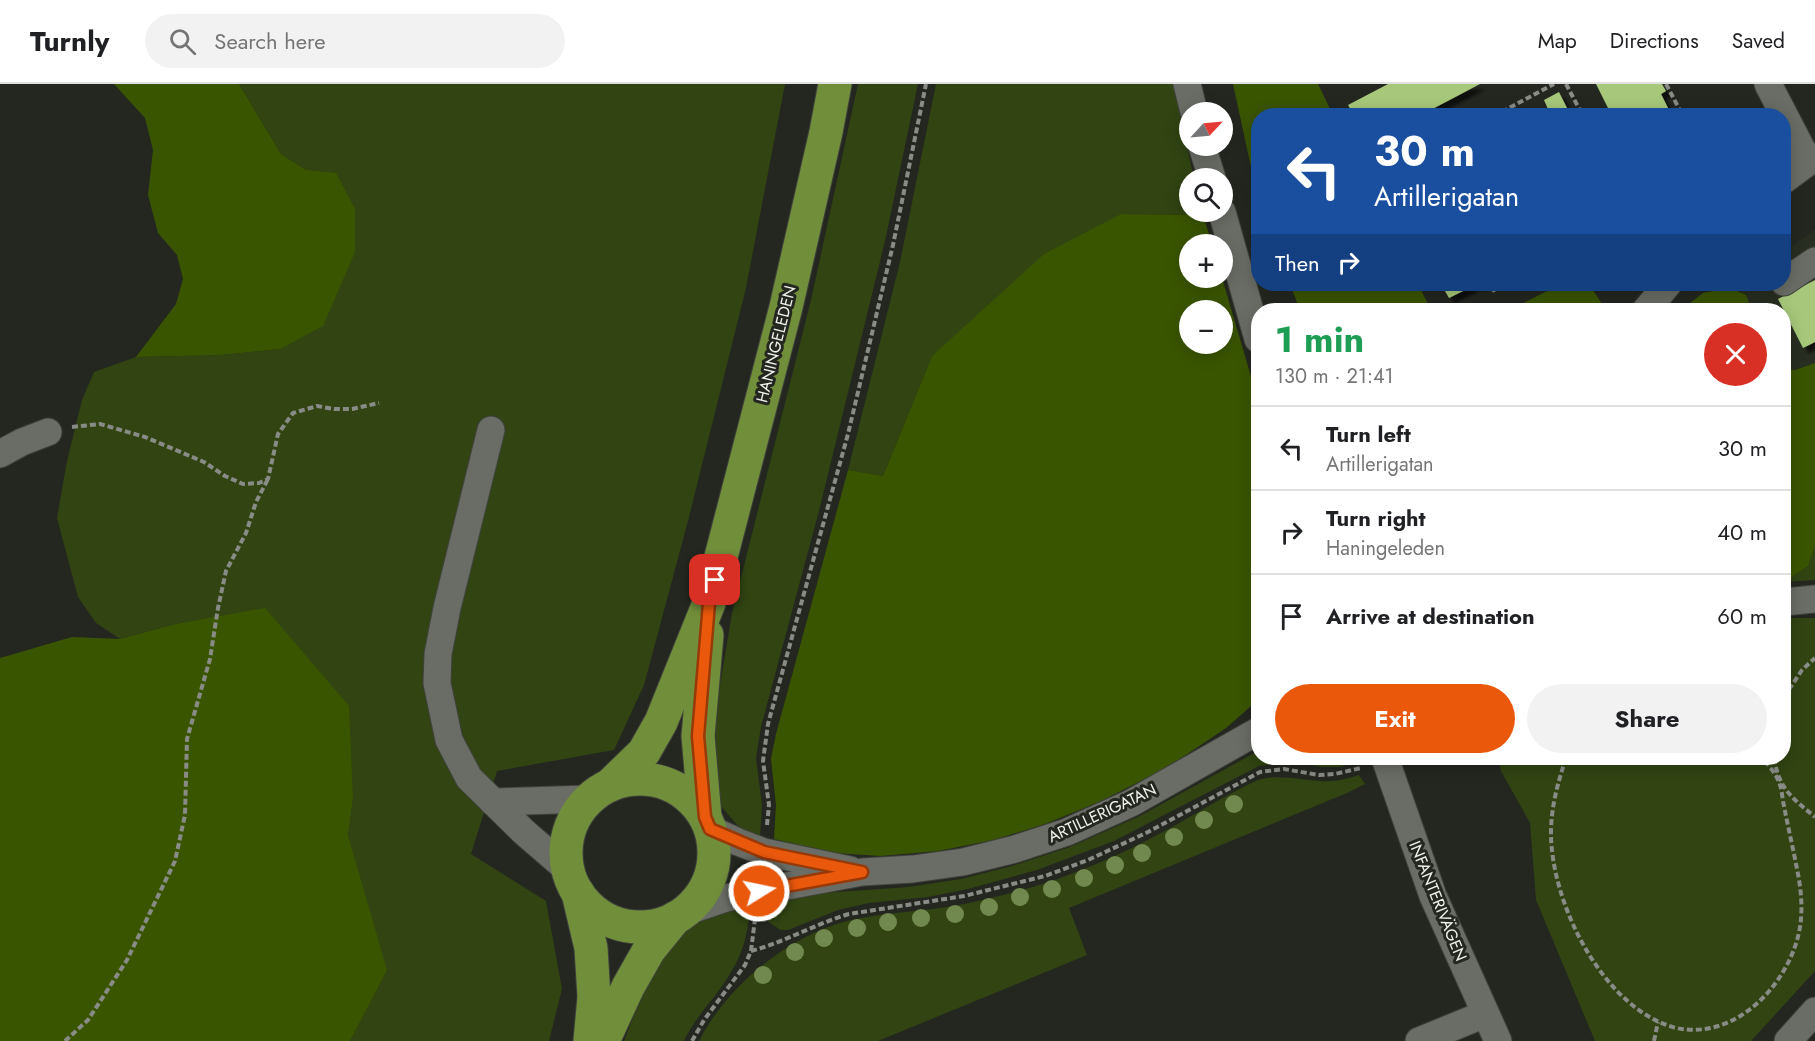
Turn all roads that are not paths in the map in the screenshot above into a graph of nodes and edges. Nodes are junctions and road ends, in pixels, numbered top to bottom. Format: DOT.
graph roads {
  1 [pos="835,84"];
  2 [pos="1187,84"];
  3 [pos="1768,84"];
  4 [pos="1192,102"];
  5 [pos="1782,108"];
  6 [pos="1791,124"];
  7 [pos="1811,159"];
  8 [pos="1791,175"];
  9 [pos="1224,222"];
  10 [pos="1815,261"];
  11 [pos="1791,277"];
  12 [pos="1662,291"];
  13 [pos="1652,303"];
  14 [pos="1251,315"];
  15 [pos="491,430"];
  16 [pos="48,432"];
  17 [pos="0,454"];
  18 [pos="1815,599"];
  19 [pos="1791,601"];
  20 [pos="709,603"];
  21 [pos="1251,735"];
  22 [pos="1387,765"];
  23 [pos="599,792"];
  24 [pos="493,802"];
  25 [pos="708,823"];
  26 [pos="862,872"];
  27 [pos="573,882"];
  28 [pos="680,915"];
  29 [pos="1815,1011"];
  30 [pos="1485,1014"];
  31 [pos="590,1041"];
  32 [pos="603,1041"];
  33 [pos="1419,1041"];
  34 [pos="1498,1041"];
  35 [pos="1788,1041"];
  1 -- 20 [label="main road, HANINGELEDEN"];
  2 -- 4 [label="street"];
  3 -- 5 [label="street"];
  6 -- 7 [label="street"];
  7 -- 8 [label="street"];
  9 -- 14 [label="street"];
  10 -- 11 [label="street"];
  12 -- 13 [label="street"];
  15 -- 24 [label="street"];
  16 -- 17 [label="street"];
  18 -- 19 [label="street"];
  20 -- 23 [label="main road, HANINGELEDEN"];
  20 -- 25 [label="main road, HANINGELEDEN"];
  21 -- 26 [label="street, ARTILLERIGATAN"];
  22 -- 30 [label="street, INFANTERIVÄGEN"];
  23 -- 24 [label="street"];
  23 -- 25 [label="main road"];
  23 -- 27 [label="main road"];
  24 -- 27 [label="street"];
  25 -- 26 [label="street, ARTILLERIGATAN"];
  25 -- 28 [label="main road"];
  26 -- 28 [label="street, ARTILLERIGATAN"];
  27 -- 28 [label="main road"];
  27 -- 31 [label="main road"];
  28 -- 32 [label="main road"];
  29 -- 35 [label="street"];
  30 -- 33 [label="street"];
  30 -- 34 [label="street, INFANTERIVÄGEN"];
}
